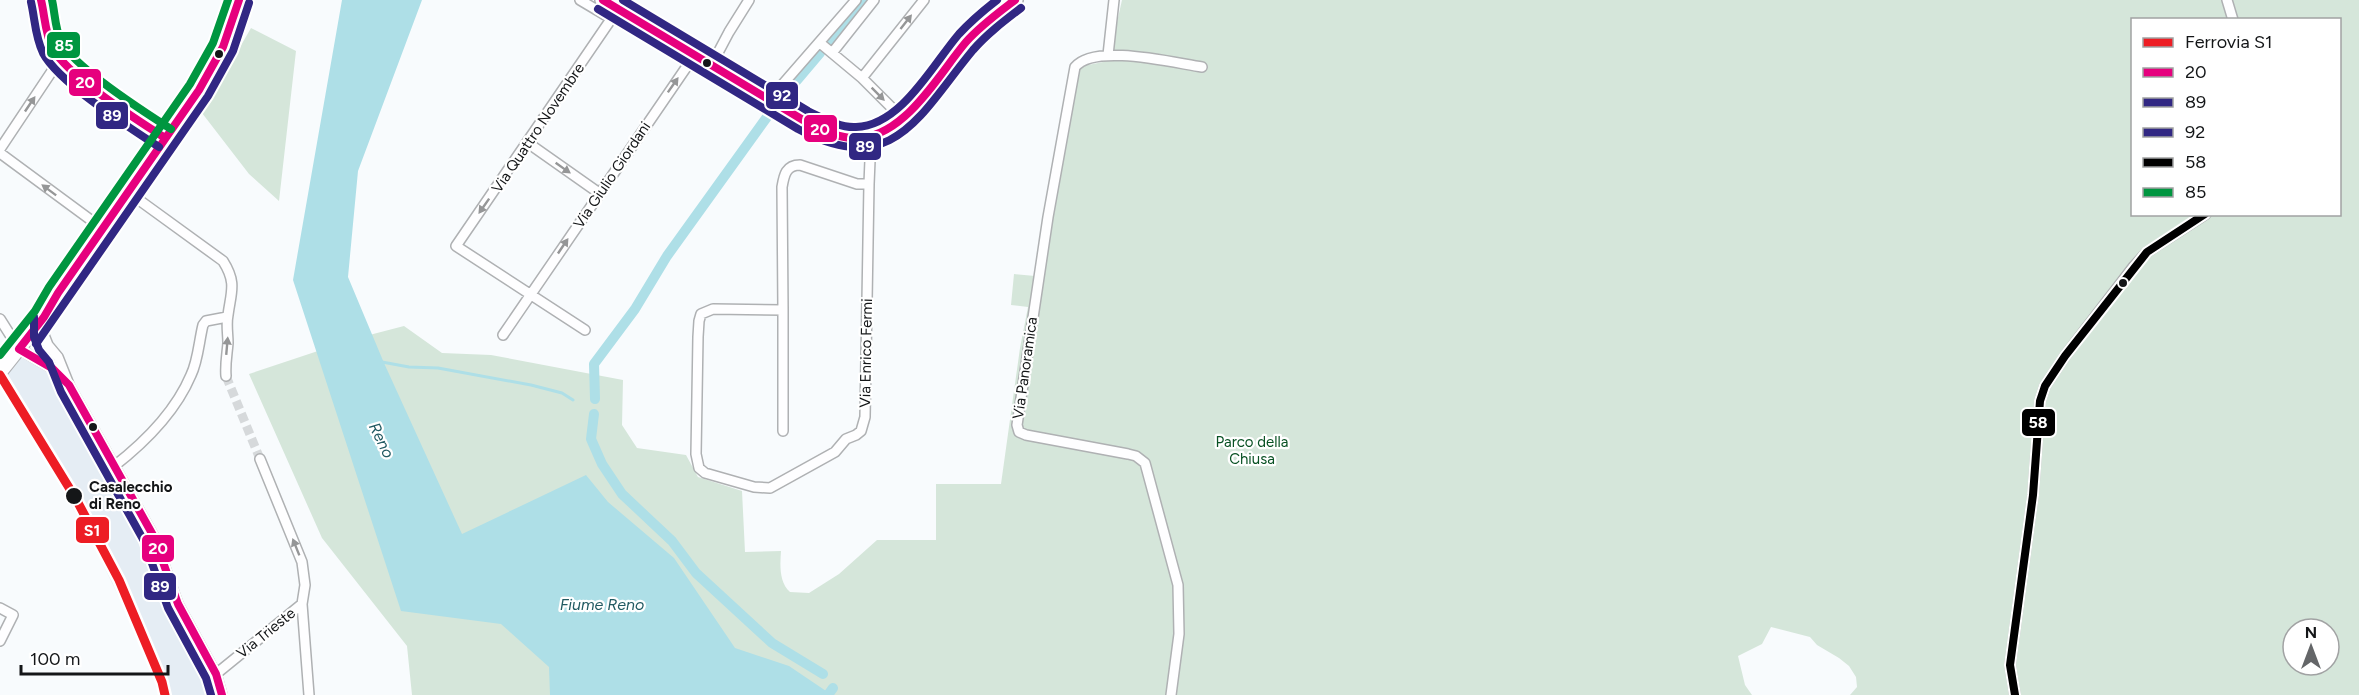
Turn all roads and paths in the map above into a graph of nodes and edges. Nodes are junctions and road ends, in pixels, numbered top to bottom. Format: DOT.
graph roads {
  1 [pos="41,0"];
  2 [pos="239,0"];
  3 [pos="580,0"];
  4 [pos="603,0"];
  5 [pos="749,0"];
  6 [pos="856,0"];
  7 [pos="874,0"];
  8 [pos="924,0"];
  9 [pos="1014,0"];
  10 [pos="1114,0"];
  11 [pos="2227,0"];
  12 [pos="615,14"];
  13 [pos="2232,18"];
  14 [pos="820,43"];
  15 [pos="832,53"];
  16 [pos="1108,55"];
  17 [pos="694,56"];
  18 [pos="60,59"];
  19 [pos="711,66"];
  20 [pos="1202,67"];
  21 [pos="862,78"];
  22 [pos="769,100"];
  23 [pos="902,118"];
  24 [pos="871,136"];
  25 [pos="165,138"];
  26 [pos="528,144"];
  27 [pos="0,151"];
  28 [pos="869,184"];
  29 [pos="128,192"];
  30 [pos="599,193"];
  31 [pos="2203,216"];
  32 [pos="103,229"];
  33 [pos="531,295"];
  34 [pos="783,310"];
  35 [pos="44,317"];
  36 [pos="227,317"];
  37 [pos="0,319"];
  38 [pos="585,330"];
  39 [pos="503,335"];
  40 [pos="19,349"];
  41 [pos="0,372"];
  42 [pos="226,376"];
  43 [pos="69,385"];
  44 [pos="783,431"];
  45 [pos="260,459"];
  46 [pos="113,467"];
  47 [pos="302,604"];
  48 [pos="0,608"];
  49 [pos="0,641"];
  50 [pos="216,674"];
  51 [pos="222,695"];
  52 [pos="309,695"];
  53 [pos="1171,695"];
  54 [pos="2014,695"];
  1 -- 18 [label="street"];
  2 -- 25 [label="main road"];
  3 -- 12 [label="street"];
  4 -- 12 [label="main road"];
  5 -- 19 [label="street"];
  6 -- 14 [label="street"];
  7 -- 15 [label="street"];
  21 -- 8 [label="street, one-way"];
  9 -- 23 [label="main road"];
  10 -- 16 [label="street"];
  11 -- 13 [label="street"];
  12 -- 17 [label="main road"];
  12 -- 26 [label="street, Via Quattro Novembre"];
  14 -- 15 [label="street"];
  14 -- 22 [label="street"];
  15 -- 21 [label="street"];
  16 -- 20 [label="street"];
  16 -- 53 [label="street, Via Panoramica"];
  17 -- 19 [label="main road"];
  30 -- 17 [label="street, Via Giulio Giordani, one-way"];
  18 -- 25 [label="street"];
  27 -- 18 [label="street, one-way"];
  19 -- 22 [label="main road"];
  21 -- 23 [label="street, one-way"];
  22 -- 24 [label="main road"];
  23 -- 24 [label="main road"];
  24 -- 28 [label="street, Via Enrico Fermi"];
  25 -- 29 [label="main road"];
  26 -- 30 [label="street, one-way"];
  26 -- 33 [label="street, Via Quattro Novembre, one-way"];
  32 -- 27 [label="street, one-way"];
  28 -- 34 [label="street"];
  28 -- 34 [label="street, Via Enrico Fermi"];
  29 -- 32 [label="main road"];
  29 -- 36 [label="street"];
  33 -- 30 [label="street, Via Giulio Giordani, one-way"];
  31 -- 54 [label="street"];
  32 -- 35 [label="main road"];
  33 -- 38 [label="street"];
  33 -- 39 [label="street, Via Giulio Giordani"];
  34 -- 44 [label="street"];
  35 -- 40 [label="main road"];
  35 -- 43 [label="street"];
  42 -- 36 [label="street, one-way"];
  36 -- 46 [label="street"];
  37 -- 40 [label="street"];
  40 -- 41 [label="main road"];
  40 -- 43 [label="street"];
  43 -- 46 [label="street"];
  47 -- 45 [label="street, one-way"];
  46 -- 50 [label="street"];
  47 -- 50 [label="street, Via Trieste"];
  47 -- 52 [label="street, Via Trieste"];
  48 -- 49 [label="street"];
  50 -- 51 [label="street"];
}
